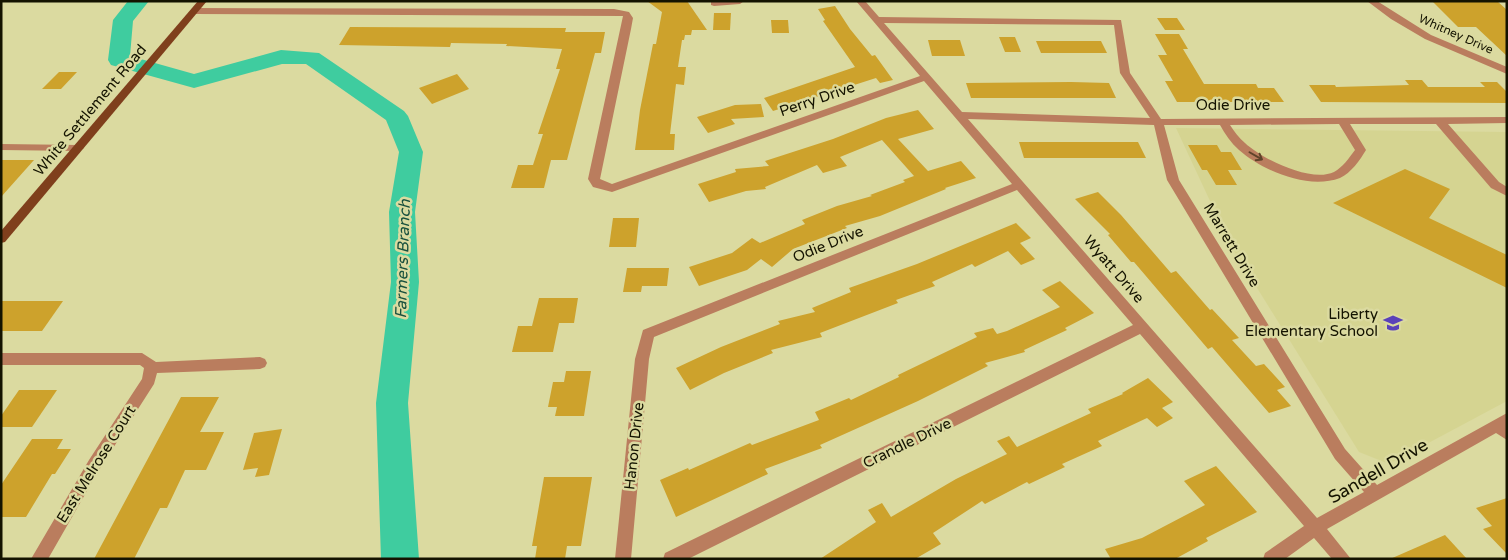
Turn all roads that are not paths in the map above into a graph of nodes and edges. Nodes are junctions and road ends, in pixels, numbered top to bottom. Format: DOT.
graph roads {
  1 [pos="203,1"];
  2 [pos="740,1"];
  3 [pos="860,1"];
  4 [pos="1372,1"];
  5 [pos="714,2"];
  6 [pos="194,11"];
  7 [pos="877,20"];
  8 [pos="1507,71"];
  9 [pos="927,78"];
  10 [pos="959,115"];
  11 [pos="1439,120"];
  12 [pos="1507,120"];
  13 [pos="1223,121"];
  14 [pos="1158,122"];
  15 [pos="1343,122"];
  16 [pos="1,147"];
  17 [pos="78,148"];
  18 [pos="1020,185"];
  19 [pos="1507,192"];
  20 [pos="1,239"];
  21 [pos="1143,326"];
  22 [pos="648,334"];
  23 [pos="1,359"];
  24 [pos="260,363"];
  25 [pos="151,368"];
  26 [pos="1503,426"];
  27 [pos="1376,494"];
  28 [pos="1316,527"];
  29 [pos="39,559"];
  30 [pos="623,559"];
  31 [pos="671,559"];
  32 [pos="1270,559"];
  33 [pos="1343,559"];
  1 -- 6 [label="main road, White Settlement Road"];
  2 -- 5 [label="street"];
  3 -- 7 [label="street, Wyatt Drive"];
  4 -- 8 [label="street, Whitney Drive"];
  6 -- 9 [label="street, Perry Drive"];
  6 -- 17 [label="main road, White Settlement Road"];
  7 -- 9 [label="street, Wyatt Drive"];
  7 -- 14 [label="street, Marrett Drive"];
  9 -- 10 [label="street, Wyatt Drive"];
  10 -- 14 [label="street, Odie Drive"];
  10 -- 18 [label="street, Wyatt Drive"];
  11 -- 12 [label="street, Odie Drive"];
  11 -- 15 [label="street, Odie Drive"];
  11 -- 19 [label="street"];
  13 -- 14 [label="street, Odie Drive"];
  13 -- 15 [label="street, Odie Drive"];
  13 -- 15 [label="street, one-way"];
  14 -- 27 [label="street, Marrett Drive"];
  16 -- 17 [label="street"];
  17 -- 20 [label="main road, White Settlement Road"];
  18 -- 21 [label="street, Wyatt Drive"];
  18 -- 22 [label="street, Odie Drive"];
  21 -- 28 [label="street, Wyatt Drive"];
  21 -- 31 [label="street, Crandle Drive"];
  22 -- 30 [label="street, Hanon Drive"];
  23 -- 25 [label="street"];
  24 -- 25 [label="street"];
  25 -- 29 [label="street, East Melrose Court"];
  26 -- 27 [label="street, Sandell Drive"];
  27 -- 28 [label="street, Sandell Drive"];
  28 -- 32 [label="street, Sandell Drive"];
  28 -- 33 [label="street, Wyatt Drive"];
}
